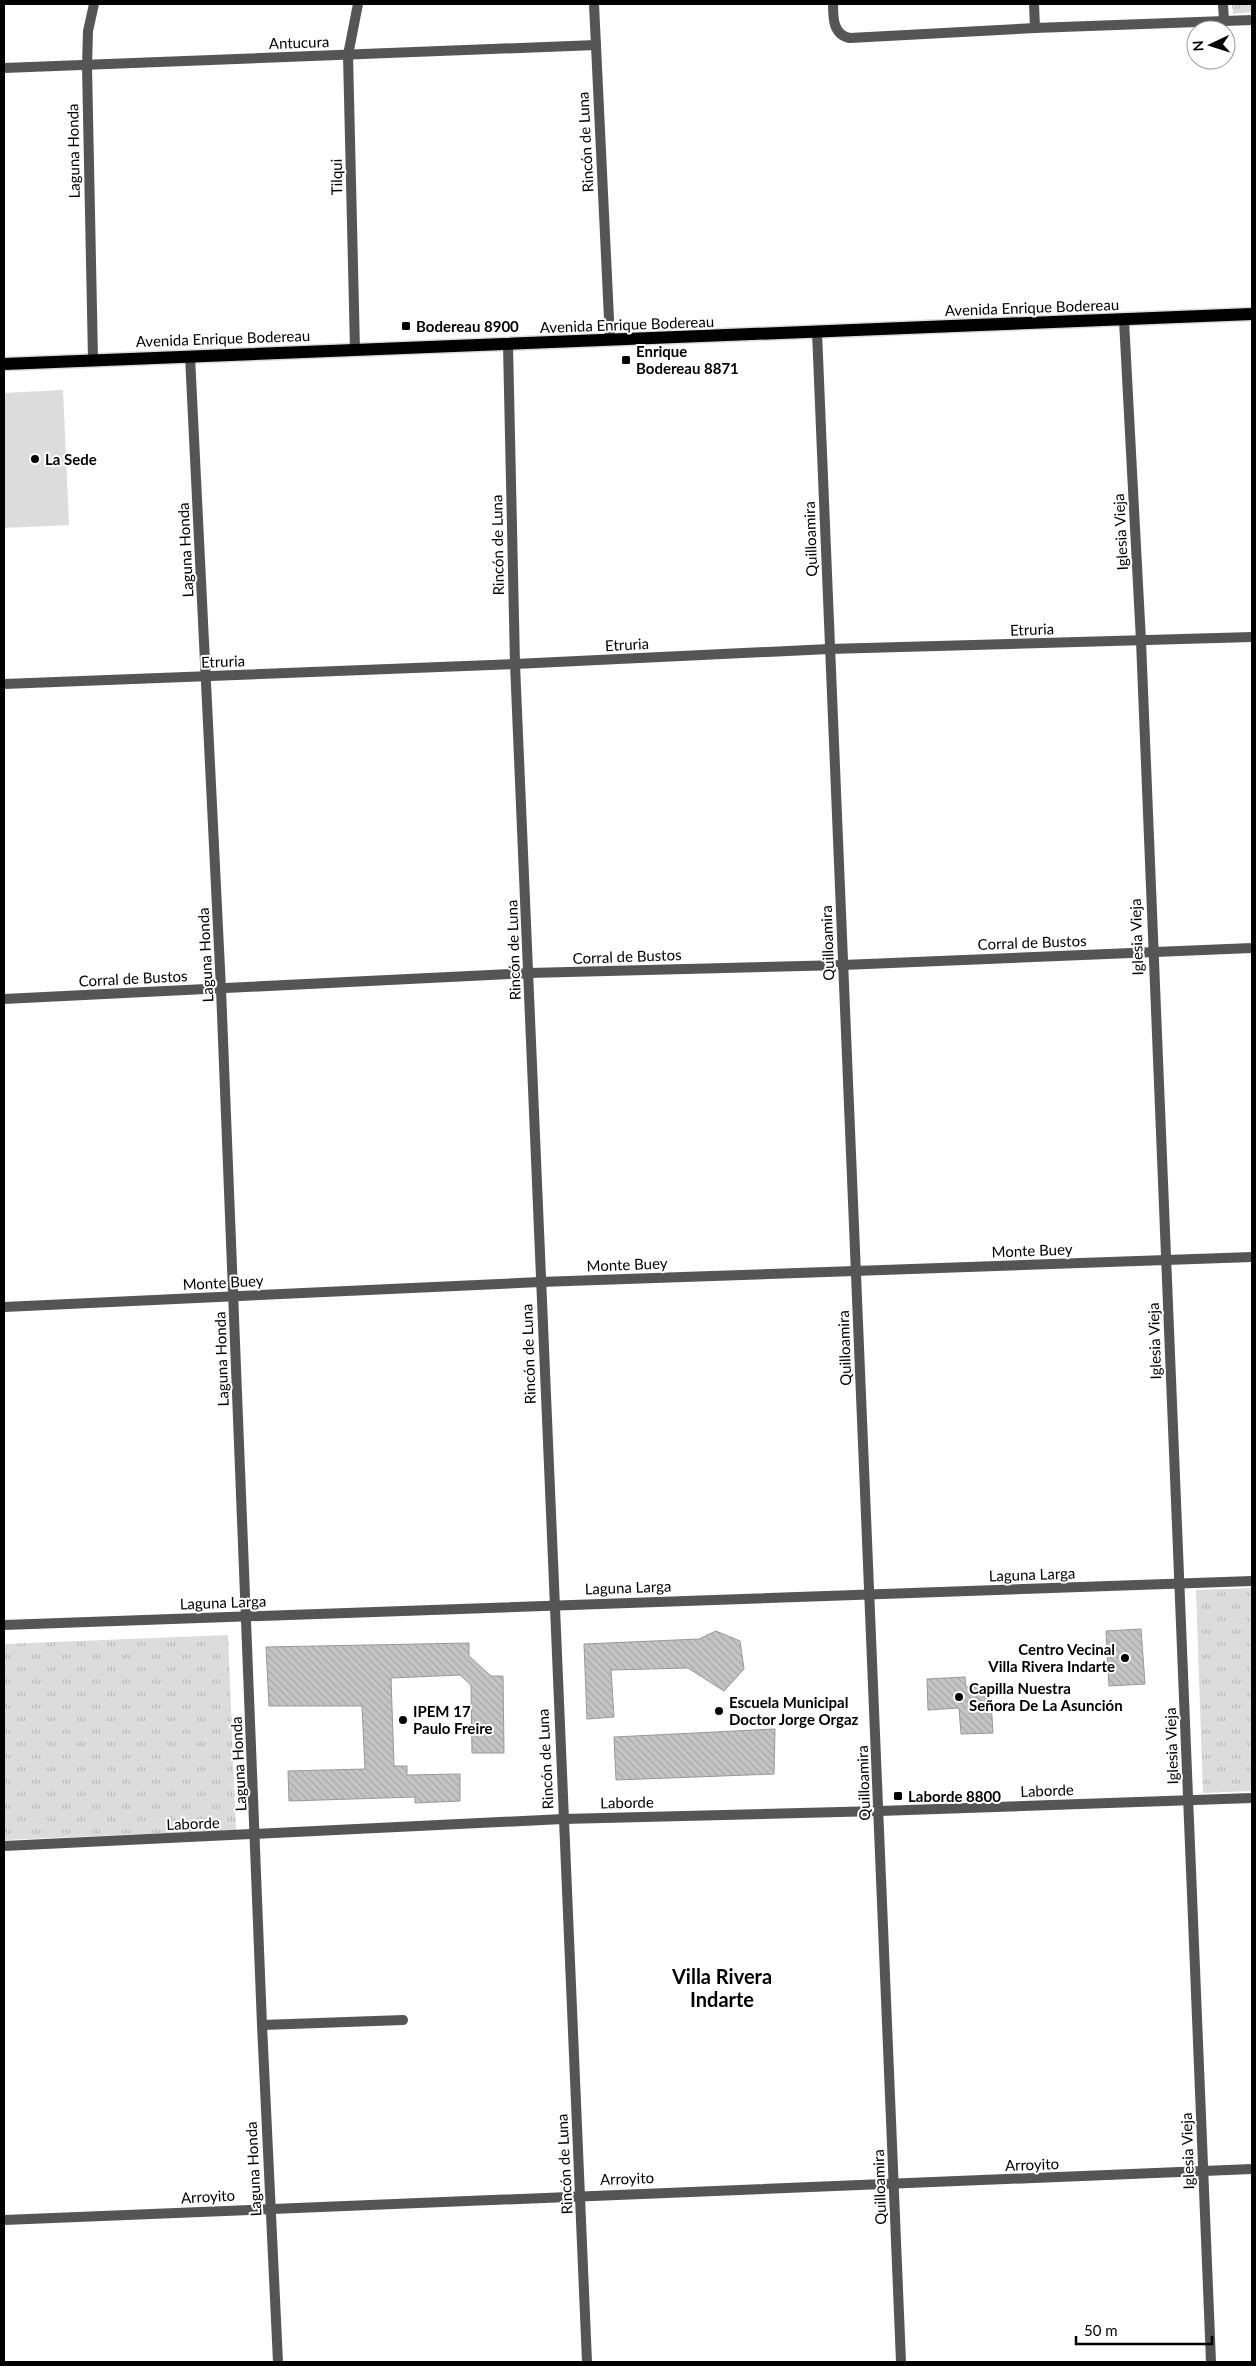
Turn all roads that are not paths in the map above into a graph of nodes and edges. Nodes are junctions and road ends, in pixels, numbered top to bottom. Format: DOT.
graph roads {
  1 [pos="94,4"];
  2 [pos="358,4"];
  3 [pos="594,4"];
  4 [pos="833,4"];
  5 [pos="1034,4"];
  6 [pos="1223,4"];
  7 [pos="1224,20"];
  8 [pos="1252,20"];
  9 [pos="1236,21"];
  10 [pos="1186,22"];
  11 [pos="1034,28"];
  12 [pos="596,45"];
  13 [pos="348,55"];
  14 [pos="86,66"];
  15 [pos="4,68"];
  16 [pos="1252,314"];
  17 [pos="1124,320"];
  18 [pos="817,332"];
  19 [pos="610,340"];
  20 [pos="508,345"];
  21 [pos="355,350"];
  22 [pos="190,356"];
  23 [pos="93,359"];
  24 [pos="4,364"];
  25 [pos="1252,637"];
  26 [pos="1140,641"];
  27 [pos="829,649"];
  28 [pos="515,664"];
  29 [pos="206,677"];
  30 [pos="4,684"];
  31 [pos="1252,948"];
  32 [pos="1152,952"];
  33 [pos="843,965"];
  34 [pos="529,973"];
  35 [pos="221,989"];
  36 [pos="4,999"];
  37 [pos="1252,1257"];
  38 [pos="1166,1260"];
  39 [pos="856,1271"];
  40 [pos="540,1282"];
  41 [pos="233,1296"];
  42 [pos="4,1306"];
  43 [pos="1252,1581"];
  44 [pos="1179,1584"];
  45 [pos="870,1596"];
  46 [pos="553,1604"];
  47 [pos="246,1616"];
  48 [pos="4,1625"];
  49 [pos="1252,1798"];
  50 [pos="1188,1800"];
  51 [pos="879,1811"];
  52 [pos="563,1819"];
  53 [pos="256,1835"];
  54 [pos="4,1846"];
  55 [pos="403,2020"];
  56 [pos="262,2025"];
  57 [pos="1252,2169"];
  58 [pos="1202,2171"];
  59 [pos="894,2184"];
  60 [pos="580,2194"];
  61 [pos="270,2208"];
  62 [pos="4,2220"];
  63 [pos="278,2362"];
  64 [pos="587,2362"];
  65 [pos="901,2362"];
  66 [pos="1211,2362"];
  1 -- 14 [label="street, Laguna Honda"];
  2 -- 13 [label="street, Tilqui"];
  3 -- 12 [label="street, Rincón de Luna"];
  4 -- 11 [label="street"];
  5 -- 11 [label="street"];
  6 -- 7 [label="street"];
  8 -- 9 [label="street"];
  10 -- 11 [label="street"];
  12 -- 13 [label="street, Antucura"];
  12 -- 19 [label="street, Rincón de Luna"];
  13 -- 14 [label="street, Antucura"];
  13 -- 21 [label="street, Tilqui"];
  14 -- 15 [label="street, Antucura"];
  14 -- 23 [label="street, Laguna Honda"];
  16 -- 17 [label="main road, Avenida Enrique Bodereau"];
  17 -- 18 [label="main road, Avenida Enrique Bodereau"];
  17 -- 26 [label="street, Iglesia Vieja"];
  18 -- 19 [label="main road, Avenida Enrique Bodereau"];
  18 -- 27 [label="street, Quilloamira"];
  19 -- 20 [label="main road, Avenida Enrique Bodereau"];
  20 -- 21 [label="main road, Avenida Enrique Bodereau"];
  20 -- 28 [label="street, Rincón de Luna"];
  21 -- 22 [label="main road, Avenida Enrique Bodereau"];
  22 -- 23 [label="main road, Avenida Enrique Bodereau"];
  22 -- 29 [label="street, Laguna Honda"];
  23 -- 24 [label="main road, Avenida Enrique Bodereau"];
  25 -- 26 [label="street, Etruria"];
  26 -- 27 [label="street, Etruria"];
  26 -- 32 [label="street, Iglesia Vieja"];
  27 -- 28 [label="street, Etruria"];
  27 -- 33 [label="street, Quilloamira"];
  28 -- 29 [label="street, Etruria"];
  28 -- 34 [label="street, Rincón de Luna"];
  29 -- 30 [label="street, Etruria"];
  29 -- 35 [label="street, Laguna Honda"];
  31 -- 32 [label="street, Corral de Bustos"];
  32 -- 33 [label="street, Corral de Bustos"];
  32 -- 38 [label="street, Iglesia Vieja"];
  33 -- 34 [label="street, Corral de Bustos"];
  33 -- 39 [label="street, Quilloamira"];
  34 -- 35 [label="street, Corral de Bustos"];
  34 -- 40 [label="street, Rincón de Luna"];
  35 -- 36 [label="street, Corral de Bustos"];
  35 -- 41 [label="street, Laguna Honda"];
  37 -- 38 [label="street, Monte Buey"];
  38 -- 39 [label="street, Monte Buey"];
  38 -- 44 [label="street, Iglesia Vieja"];
  39 -- 40 [label="street, Monte Buey"];
  39 -- 45 [label="street, Quilloamira"];
  40 -- 41 [label="street, Monte Buey"];
  40 -- 46 [label="street, Rincón de Luna"];
  41 -- 42 [label="street, Monte Buey"];
  41 -- 47 [label="street, Laguna Honda"];
  43 -- 44 [label="street, Laguna Larga"];
  44 -- 45 [label="street, Laguna Larga"];
  44 -- 50 [label="street, Iglesia Vieja"];
  45 -- 46 [label="street, Laguna Larga"];
  45 -- 51 [label="street, Quilloamira"];
  46 -- 47 [label="street, Laguna Larga"];
  46 -- 52 [label="street, Rincón de Luna"];
  47 -- 48 [label="street, Laguna Larga"];
  47 -- 53 [label="street, Laguna Honda"];
  49 -- 50 [label="street, Laborde"];
  50 -- 51 [label="street, Laborde"];
  50 -- 58 [label="street, Iglesia Vieja"];
  51 -- 52 [label="street, Laborde"];
  51 -- 59 [label="street, Quilloamira"];
  52 -- 53 [label="street, Laborde"];
  52 -- 60 [label="street, Rincón de Luna"];
  53 -- 54 [label="street, Laborde"];
  53 -- 56 [label="street, Laguna Honda"];
  55 -- 56 [label="street"];
  56 -- 61 [label="street, Laguna Honda"];
  57 -- 58 [label="street, Arroyito"];
  58 -- 59 [label="street, Arroyito"];
  58 -- 66 [label="street, Iglesia Vieja"];
  59 -- 60 [label="street, Arroyito"];
  59 -- 65 [label="street, Quilloamira"];
  60 -- 61 [label="street, Arroyito"];
  60 -- 64 [label="street, Rincón de Luna"];
  61 -- 62 [label="street, Arroyito"];
  61 -- 63 [label="street, Laguna Honda"];
}
